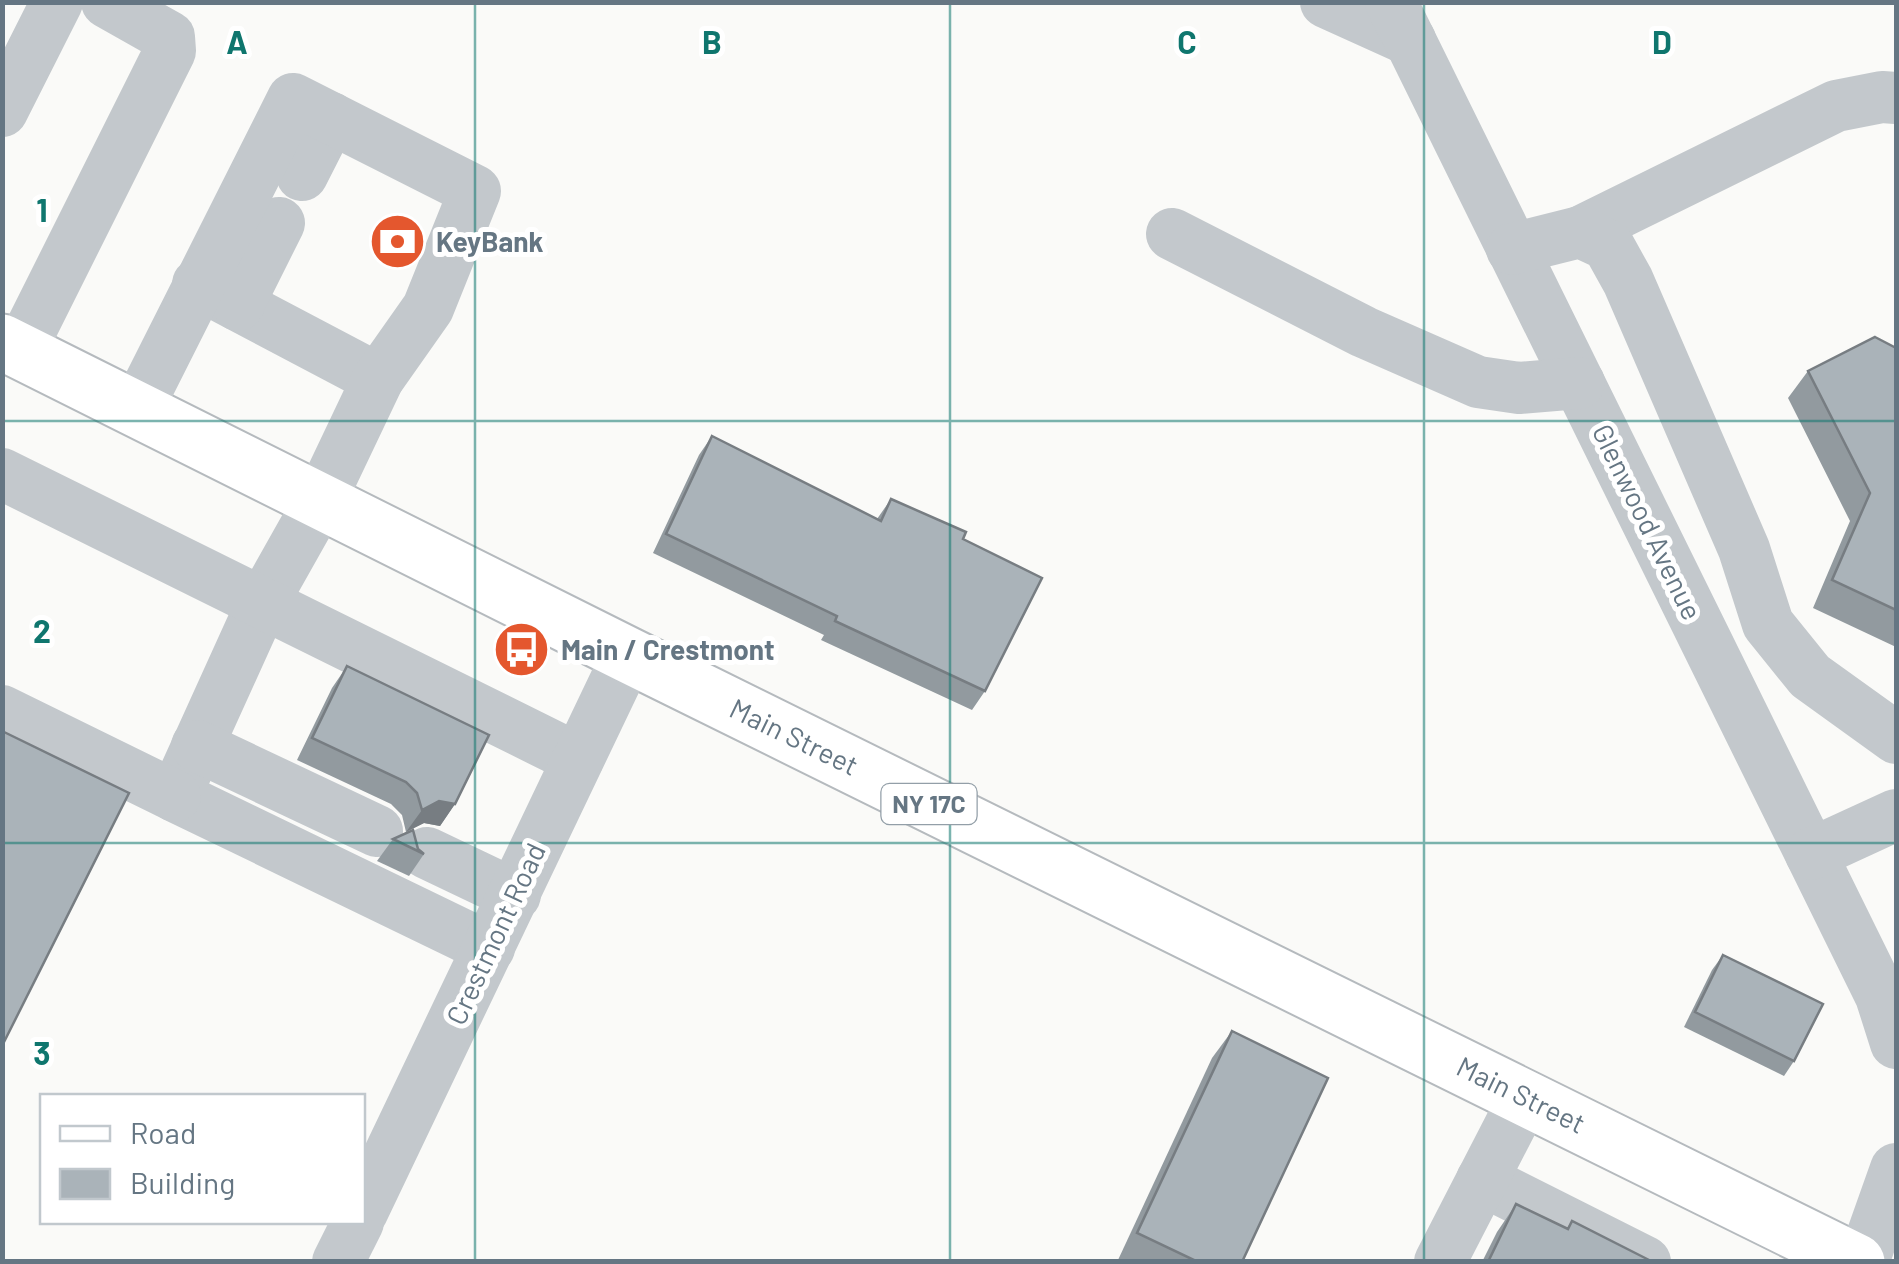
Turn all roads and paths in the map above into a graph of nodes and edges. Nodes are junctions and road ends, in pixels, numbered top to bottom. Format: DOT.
graph roads {
  1 [pos="56,2"];
  2 [pos="107,2"];
  3 [pos="1326,2"];
  4 [pos="1400,21"];
  5 [pos="1896,98"];
  6 [pos="2,111"];
  7 [pos="331,118"];
  8 [pos="302,175"];
  9 [pos="279,223"];
  10 [pos="1580,232"];
  11 [pos="1172,234"];
  12 [pos="1512,248"];
  13 [pos="218,294"];
  14 [pos="11,346"];
  15 [pos="378,379"];
  16 [pos="1579,383"];
  17 [pos="137,409"];
  18 [pos="2,474"];
  19 [pos="320,501"];
  20 [pos="262,604"];
  21 [pos="628,656"];
  22 [pos="2,712"];
  23 [pos="1896,738"];
  24 [pos="197,746"];
  25 [pos="578,759"];
  26 [pos="176,796"];
  27 [pos="1896,816"];
  28 [pos="376,831"];
  29 [pos="426,853"];
  30 [pos="1811,854"];
  31 [pos="515,895"];
  32 [pos="490,948"];
  33 [pos="1885,994"];
  34 [pos="1525,1097"];
  35 [pos="1896,1168"];
  36 [pos="1482,1180"];
  37 [pos="365,1206"];
  38 [pos="357,1224"];
  39 [pos="338,1262"];
  40 [pos="1440,1262"];
  41 [pos="1645,1262"];
  42 [pos="1860,1262"];
  1 -- 6 [label="street"];
  2 -- 14 [label="street"];
  3 -- 4 [label="street"];
  4 -- 12 [label="street, Glenwood Avenue"];
  5 -- 10 [label="street"];
  7 -- 8 [label="street"];
  7 -- 13 [label="street"];
  7 -- 15 [label="street"];
  9 -- 13 [label="street"];
  10 -- 12 [label="street"];
  10 -- 23 [label="street"];
  11 -- 16 [label="street"];
  12 -- 16 [label="street, Glenwood Avenue"];
  13 -- 15 [label="street"];
  13 -- 17 [label="street"];
  14 -- 17 [label="main road, Main Street / NY 17C"];
  15 -- 19 [label="street"];
  16 -- 30 [label="street, Glenwood Avenue"];
  17 -- 19 [label="main road, Main Street / NY 17C"];
  18 -- 20 [label="street"];
  19 -- 20 [label="street"];
  19 -- 21 [label="main road, Main Street / NY 17C"];
  20 -- 24 [label="street"];
  20 -- 25 [label="street"];
  21 -- 25 [label="street, Crestmont Road"];
  21 -- 34 [label="main road, Main Street / NY 17C"];
  22 -- 26 [label="street"];
  24 -- 26 [label="street"];
  24 -- 28 [label="street"];
  25 -- 31 [label="street, Crestmont Road"];
  26 -- 32 [label="street"];
  27 -- 30 [label="street"];
  29 -- 31 [label="street"];
  30 -- 33 [label="street, Glenwood Avenue"];
  31 -- 32 [label="street, Crestmont Road"];
  32 -- 37 [label="street, Crestmont Road"];
  34 -- 36 [label="street"];
  34 -- 42 [label="main road, Main Street / NY 17C"];
  35 -- 42 [label="street"];
  36 -- 40 [label="street"];
  36 -- 41 [label="street"];
  38 -- 39 [label="street"];
}
